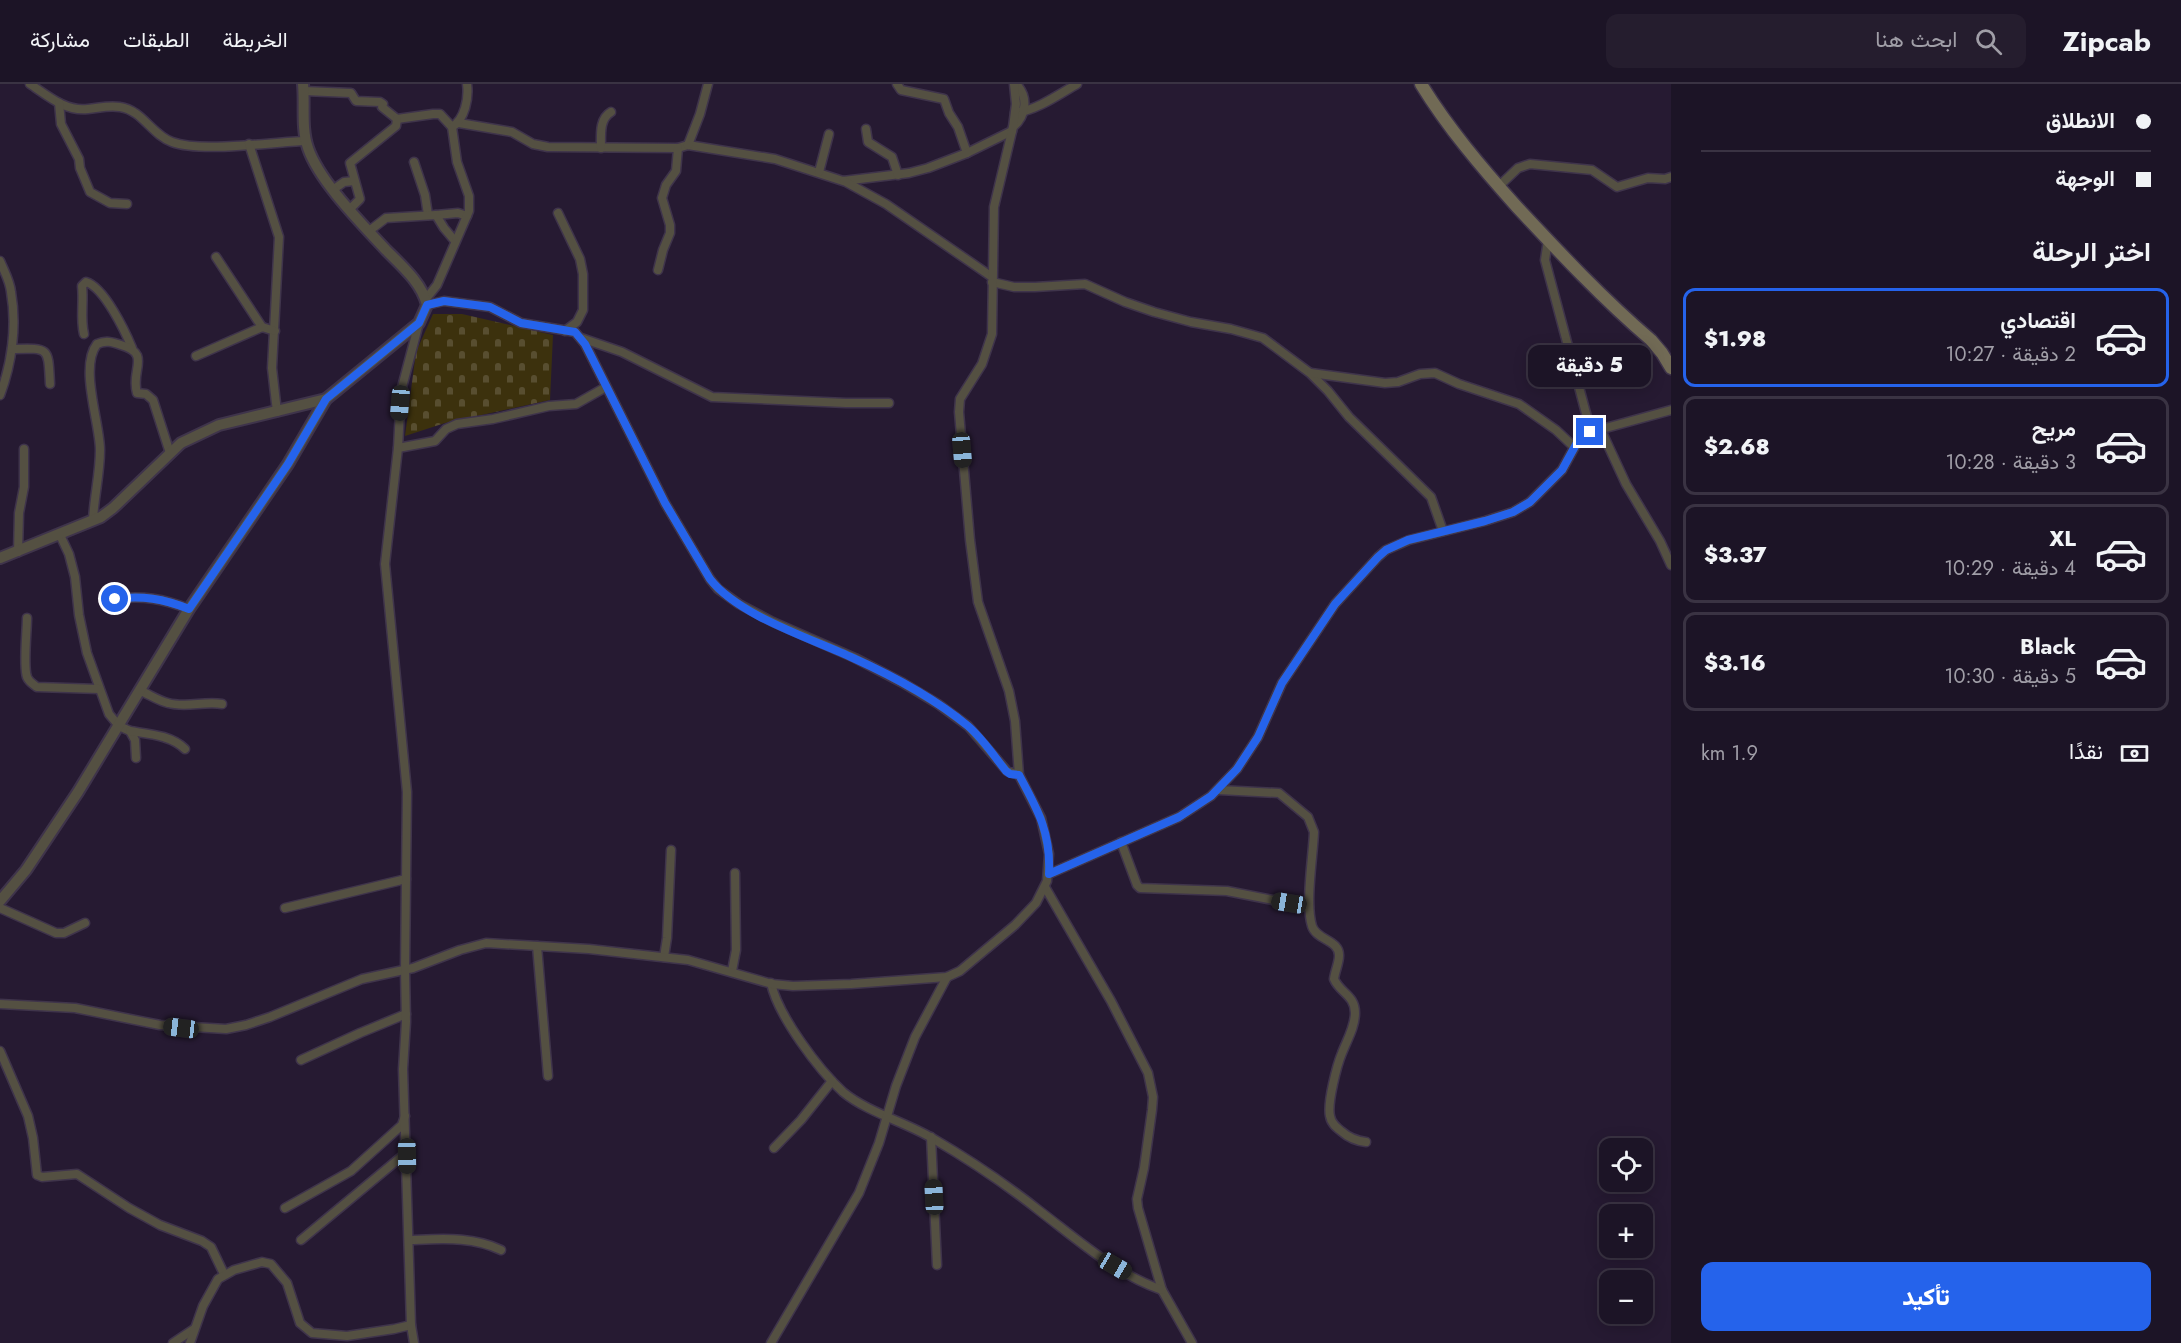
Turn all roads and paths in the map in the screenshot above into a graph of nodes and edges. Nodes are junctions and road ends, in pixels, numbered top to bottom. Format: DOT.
graph roads {
  1 [pos="30,84"];
  2 [pos="467,84"];
  3 [pos="708,84"];
  4 [pos="897,84"];
  5 [pos="1015,84"];
  6 [pos="1077,84"];
  7 [pos="1421,84"];
  8 [pos="304,87"];
  9 [pos="59,103"];
  10 [pos="611,112"];
  11 [pos="1020,113"];
  12 [pos="397,119"];
  13 [pos="456,125"];
  14 [pos="866,129"];
  15 [pos="1013,129"];
  16 [pos="829,134"];
  17 [pos="306,141"];
  18 [pos="249,144"];
  19 [pos="688,146"];
  20 [pos="601,148"];
  21 [pos="678,148"];
  22 [pos="967,153"];
  23 [pos="414,162"];
  24 [pos="819,172"];
  25 [pos="898,175"];
  26 [pos="1671,177"];
  27 [pos="354,181"];
  28 [pos="843,181"];
  29 [pos="1498,187"];
  30 [pos="334,189"];
  31 [pos="128,204"];
  32 [pos="349,210"];
  33 [pos="558,213"];
  34 [pos="432,215"];
  35 [pos="467,216"];
  36 [pos="369,231"];
  37 [pos="1548,240"];
  38 [pos="455,241"];
  39 [pos="216,257"];
  40 [pos="0,261"];
  41 [pos="658,270"];
  42 [pos="993,280"];
  43 [pos="426,302"];
  44 [pos="419,323"];
  45 [pos="262,327"];
  46 [pos="275,331"];
  47 [pos="565,331"];
  48 [pos="84,334"];
  49 [pos="580,338"];
  50 [pos="12,348"];
  51 [pos="132,348"];
  52 [pos="196,356"];
  53 [pos="1671,368"];
  54 [pos="1310,373"];
  55 [pos="50,384"];
  56 [pos="606,387"];
  57 [pos="0,395"];
  58 [pos="326,399"];
  59 [pos="889,403"];
  60 [pos="1671,410"];
  61 [pos="277,412"];
  62 [pos="1600,428"];
  63 [pos="1590,432"];
  64 [pos="1573,447"];
  65 [pos="398,448"];
  66 [pos="24,449"];
  67 [pos="170,453"];
  68 [pos="93,520"];
  69 [pos="1443,531"];
  70 [pos="60,535"];
  71 [pos="18,552"];
  72 [pos="0,558"];
  73 [pos="1671,565"];
  74 [pos="115,599"];
  75 [pos="189,609"];
  76 [pos="27,618"];
  77 [pos="99,689"];
  78 [pos="141,691"];
  79 [pos="222,704"];
  80 [pos="124,728"];
  81 [pos="185,749"];
  82 [pos="136,758"];
  83 [pos="1019,775"];
  84 [pos="1218,790"];
  85 [pos="1121,842"];
  86 [pos="671,850"];
  87 [pos="735,873"];
  88 [pos="1049,874"];
  89 [pos="406,879"];
  90 [pos="1046,887"];
  91 [pos="0,902"];
  92 [pos="1310,907"];
  93 [pos="285,908"];
  94 [pos="85,923"];
  95 [pos="537,946"];
  96 [pos="664,957"];
  97 [pos="405,970"];
  98 [pos="732,971"];
  99 [pos="947,977"];
  100 [pos="771,983"];
  101 [pos="0,1004"];
  102 [pos="406,1014"];
  103 [pos="0,1051"];
  104 [pos="301,1060"];
  105 [pos="548,1076"];
  106 [pos="832,1082"];
  107 [pos="405,1113"];
  108 [pos="887,1115"];
  109 [pos="931,1137"];
  110 [pos="1366,1142"];
  111 [pos="774,1148"];
  112 [pos="407,1152"];
  113 [pos="285,1208"];
  114 [pos="301,1240"];
  115 [pos="410,1240"];
  116 [pos="501,1250"];
  117 [pos="937,1265"];
  118 [pos="224,1274"];
  119 [pos="1162,1290"];
  120 [pos="411,1325"];
  121 [pos="194,1329"];
  122 [pos="172,1343"];
  123 [pos="189,1343"];
  124 [pos="414,1343"];
  125 [pos="771,1343"];
  126 [pos="1192,1343"];
  1 -- 9 [label="street"];
  2 -- 13 [label="street"];
  3 -- 19 [label="street"];
  4 -- 22 [label="street"];
  5 -- 11 [label="street"];
  6 -- 11 [label="street"];
  7 -- 29 [label="main road"];
  8 -- 12 [label="street"];
  8 -- 17 [label="street"];
  9 -- 18 [label="street"];
  9 -- 31 [label="street"];
  10 -- 20 [label="street"];
  11 -- 15 [label="street"];
  12 -- 13 [label="street"];
  12 -- 27 [label="street"];
  13 -- 20 [label="street"];
  13 -- 35 [label="street"];
  14 -- 25 [label="street"];
  15 -- 22 [label="street"];
  15 -- 42 [label="street"];
  16 -- 24 [label="street"];
  17 -- 18 [label="street"];
  17 -- 30 [label="street"];
  18 -- 46 [label="street"];
  19 -- 21 [label="street"];
  19 -- 24 [label="street"];
  20 -- 21 [label="street"];
  21 -- 41 [label="street"];
  22 -- 25 [label="street"];
  23 -- 34 [label="street"];
  24 -- 28 [label="street"];
  25 -- 28 [label="street"];
  26 -- 29 [label="street"];
  27 -- 30 [label="street"];
  27 -- 32 [label="street"];
  28 -- 42 [label="street"];
  29 -- 37 [label="main road"];
  30 -- 32 [label="street"];
  32 -- 36 [label="street"];
  33 -- 47 [label="street"];
  34 -- 35 [label="street"];
  34 -- 36 [label="street"];
  34 -- 38 [label="street"];
  35 -- 38 [label="street"];
  36 -- 43 [label="street"];
  37 -- 53 [label="main road"];
  37 -- 63 [label="street"];
  38 -- 43 [label="street"];
  39 -- 45 [label="street"];
  40 -- 50 [label="street"];
  42 -- 54 [label="street"];
  42 -- 83 [label="street"];
  43 -- 44 [label="street"];
  43 -- 47 [label="street"];
  44 -- 58 [label="street"];
  44 -- 65 [label="street"];
  45 -- 46 [label="street"];
  45 -- 52 [label="street"];
  46 -- 61 [label="street"];
  47 -- 49 [label="street"];
  48 -- 51 [label="street"];
  49 -- 56 [label="street"];
  49 -- 59 [label="street"];
  50 -- 55 [label="street"];
  50 -- 57 [label="street"];
  51 -- 67 [label="street"];
  51 -- 68 [label="street"];
  54 -- 64 [label="street"];
  54 -- 69 [label="street"];
  56 -- 65 [label="street"];
  56 -- 83 [label="street"];
  58 -- 61 [label="street"];
  58 -- 75 [label="street"];
  60 -- 62 [label="street"];
  61 -- 67 [label="street"];
  62 -- 63 [label="street"];
  62 -- 73 [label="street"];
  63 -- 64 [label="street"];
  64 -- 69 [label="street"];
  65 -- 89 [label="street"];
  66 -- 71 [label="street"];
  67 -- 68 [label="street"];
  68 -- 70 [label="street"];
  69 -- 84 [label="street"];
  70 -- 71 [label="street"];
  70 -- 77 [label="street"];
  71 -- 72 [label="street"];
  74 -- 75 [label="street"];
  75 -- 78 [label="street"];
  76 -- 77 [label="street"];
  77 -- 80 [label="street"];
  78 -- 79 [label="street"];
  78 -- 80 [label="street"];
  80 -- 81 [label="street"];
  80 -- 82 [label="street"];
  80 -- 91 [label="street"];
  83 -- 88 [label="street"];
  84 -- 85 [label="street"];
  84 -- 92 [label="street"];
  85 -- 88 [label="street"];
  85 -- 92 [label="street"];
  86 -- 96 [label="street"];
  87 -- 98 [label="street"];
  88 -- 90 [label="street"];
  89 -- 93 [label="street"];
  89 -- 97 [label="street"];
  90 -- 99 [label="street"];
  90 -- 119 [label="street"];
  91 -- 94 [label="street"];
  92 -- 110 [label="street"];
  95 -- 96 [label="street"];
  95 -- 97 [label="street"];
  95 -- 105 [label="street"];
  96 -- 98 [label="street"];
  97 -- 101 [label="street"];
  97 -- 102 [label="street"];
  98 -- 100 [label="street"];
  99 -- 100 [label="street"];
  99 -- 108 [label="street"];
  100 -- 106 [label="street"];
  102 -- 104 [label="street"];
  102 -- 107 [label="street"];
  103 -- 118 [label="street"];
  106 -- 108 [label="street"];
  106 -- 111 [label="street"];
  107 -- 112 [label="street"];
  107 -- 113 [label="street"];
  108 -- 109 [label="street"];
  108 -- 125 [label="street"];
  109 -- 117 [label="street"];
  109 -- 119 [label="street"];
  112 -- 114 [label="street"];
  112 -- 115 [label="street"];
  115 -- 116 [label="street"];
  115 -- 120 [label="street"];
  118 -- 120 [label="street"];
  118 -- 121 [label="street"];
  119 -- 126 [label="street"];
  120 -- 124 [label="street"];
  121 -- 122 [label="street"];
  121 -- 123 [label="street"];
}
